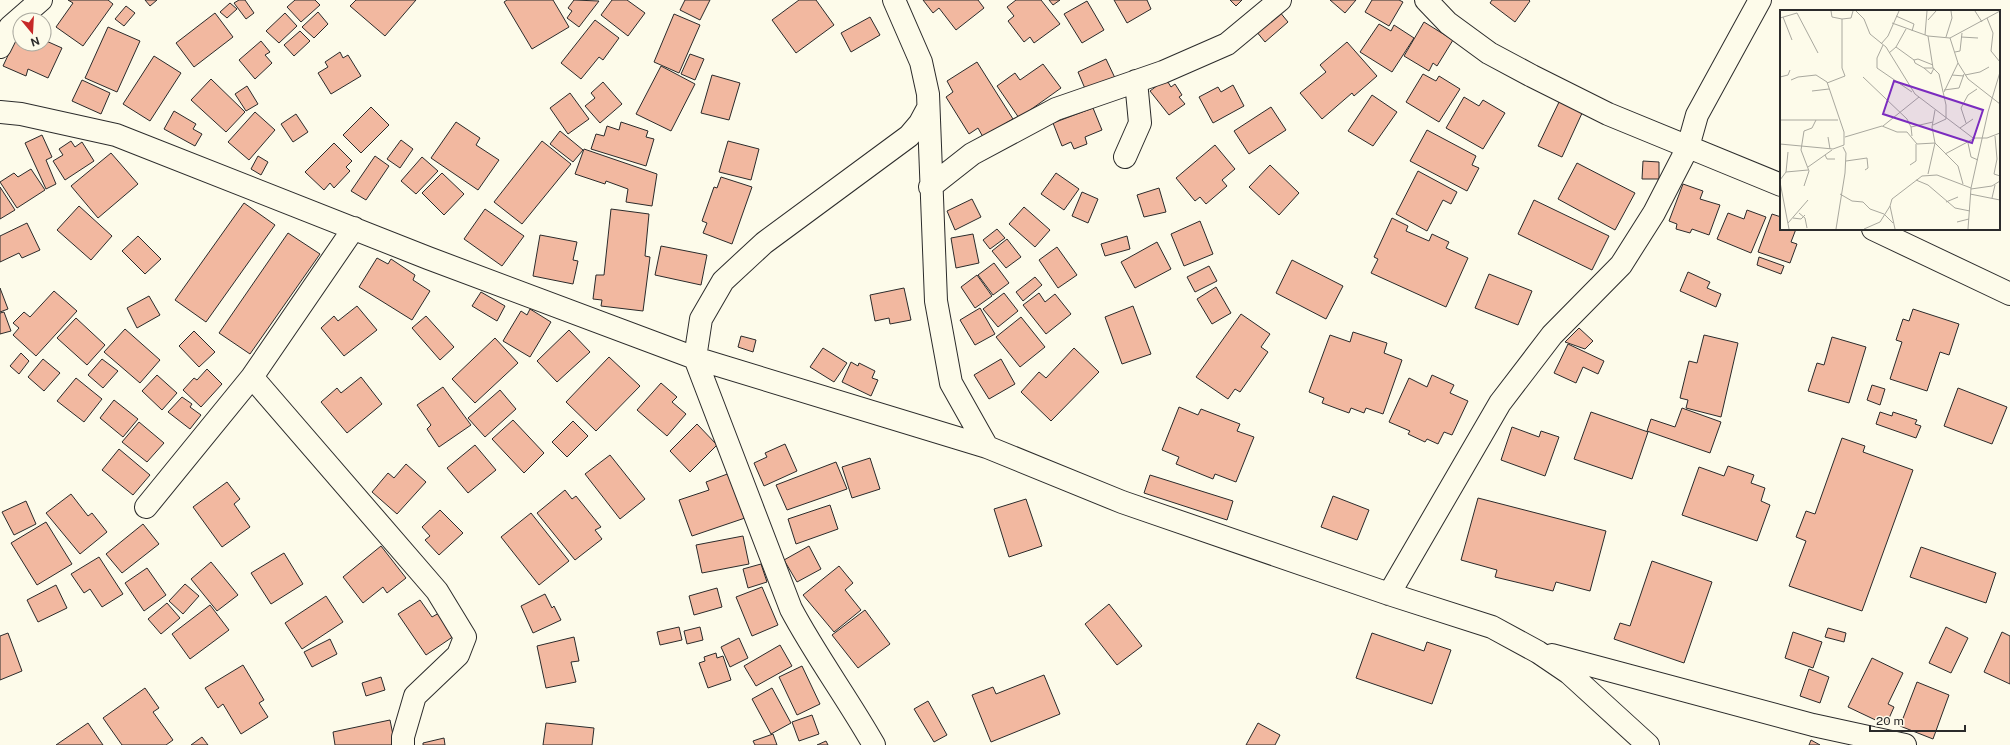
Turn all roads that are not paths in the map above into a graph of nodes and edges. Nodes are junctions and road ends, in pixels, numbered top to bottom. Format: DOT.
graph roads {
  1 [pos="41,0"];
  2 [pos="894,0"];
  3 [pos="1280,0"];
  4 [pos="1426,0"];
  5 [pos="1760,0"];
  6 [pos="0,47"];
  7 [pos="1136,81"];
  8 [pos="927,110"];
  9 [pos="0,112"];
  10 [pos="1688,147"];
  11 [pos="1125,157"];
  12 [pos="1780,185"];
  13 [pos="930,187"];
  14 [pos="354,228"];
  15 [pos="1875,230"];
  16 [pos="2010,294"];
  17 [pos="695,358"];
  18 [pos="252,377"];
  19 [pos="987,447"];
  20 [pos="146,507"];
  21 [pos="1389,594"];
  22 [pos="1538,652"];
  23 [pos="403,745"];
  24 [pos="874,745"];
  25 [pos="1648,745"];
  26 [pos="1905,745"];
  1 -- 6 [label="street"];
  2 -- 8 [label="street"];
  3 -- 7 [label="street"];
  4 -- 10 [label="street"];
  5 -- 10 [label="street"];
  7 -- 11 [label="street"];
  7 -- 13 [label="street"];
  8 -- 13 [label="street"];
  8 -- 17 [label="street"];
  9 -- 14 [label="street"];
  10 -- 12 [label="street"];
  10 -- 21 [label="street"];
  13 -- 19 [label="street"];
  14 -- 17 [label="street"];
  14 -- 18 [label="street"];
  15 -- 16 [label="street"];
  17 -- 19 [label="street"];
  17 -- 24 [label="street"];
  18 -- 20 [label="street"];
  18 -- 23 [label="street"];
  19 -- 21 [label="street"];
  21 -- 22 [label="street"];
  22 -- 25 [label="street"];
  22 -- 26 [label="street"];
}
